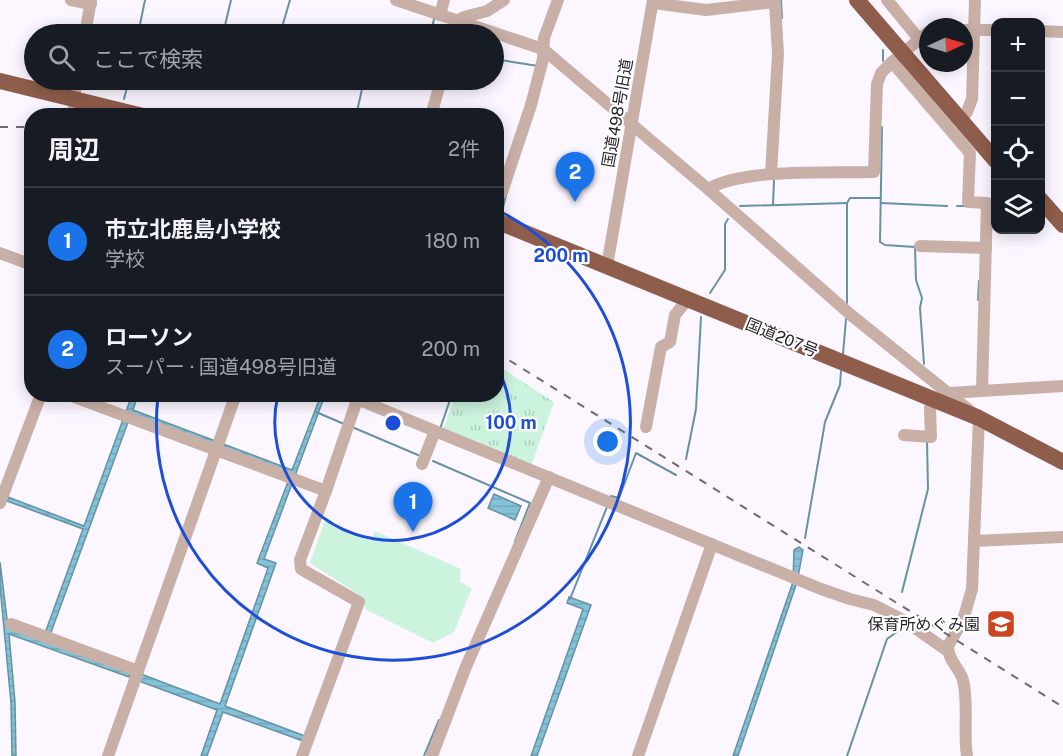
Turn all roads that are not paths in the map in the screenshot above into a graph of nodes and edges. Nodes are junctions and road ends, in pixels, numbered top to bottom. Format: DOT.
graph roads {
  1 [pos="71,0"];
  2 [pos="396,0"];
  3 [pos="444,0"];
  4 [pos="504,0"];
  5 [pos="558,0"];
  6 [pos="857,0"];
  7 [pos="870,0"];
  8 [pos="887,0"];
  9 [pos="975,0"];
  10 [pos="653,1"];
  11 [pos="91,2"];
  12 [pos="487,11"];
  13 [pos="440,15"];
  14 [pos="971,18"];
  15 [pos="457,21"];
  16 [pos="87,24"];
  17 [pos="456,24"];
  18 [pos="467,24"];
  19 [pos="485,24"];
  20 [pos="973,30"];
  21 [pos="991,30"];
  22 [pos="1045,31"];
  23 [pos="1063,32"];
  24 [pos="504,36"];
  25 [pos="910,47"];
  26 [pos="543,49"];
  27 [pos="971,72"];
  28 [pos="0,81"];
  29 [pos="24,89"];
  30 [pos="26,90"];
  31 [pos="75,90"];
  32 [pos="438,90"];
  33 [pos="74,107"];
  34 [pos="433,108"];
  35 [pos="963,116"];
  36 [pos="632,125"];
  37 [pos="991,141"];
  38 [pos="973,146"];
  39 [pos="991,158"];
  40 [pos="775,174"];
  41 [pos="504,186"];
  42 [pos="708,189"];
  43 [pos="1045,203"];
  44 [pos="991,212"];
  45 [pos="1045,218"];
  46 [pos="1061,219"];
  47 [pos="504,224"];
  48 [pos="1063,239"];
  49 [pos="920,246"];
  50 [pos="986,248"];
  51 [pos="0,253"];
  52 [pos="24,262"];
  53 [pos="607,266"];
  54 [pos="688,299"];
  55 [pos="1063,386"];
  56 [pos="982,391"];
  57 [pos="949,393"];
  58 [pos="933,399"];
  59 [pos="38,402"];
  60 [pos="87,402"];
  61 [pos="233,402"];
  62 [pos="356,402"];
  63 [pos="369,402"];
  64 [pos="979,418"];
  65 [pos="646,427"];
  66 [pos="438,433"];
  67 [pos="904,435"];
  68 [pos="217,445"];
  69 [pos="1063,462"];
  70 [pos="422,464"];
  71 [pos="549,477"];
  72 [pos="326,491"];
  73 [pos="0,503"];
  74 [pos="1063,537"];
  75 [pos="974,541"];
  76 [pos="712,544"];
  77 [pos="11,624"];
  78 [pos="948,651"];
  79 [pos="138,671"];
  80 [pos="108,756"];
  81 [pos="302,756"];
  82 [pos="432,756"];
  83 [pos="639,756"];
  84 [pos="967,756"];
  1 -- 11 [label="street"];
  2 -- 13 [label="street"];
  3 -- 13 [label="street"];
  4 -- 12 [label="street"];
  5 -- 26 [label="street"];
  6 -- 25 [label="highway"];
  7 -- 25 [label="highway"];
  8 -- 25 [label="street"];
  9 -- 14 [label="street"];
  10 -- 36 [label="street, 国道498号旧道"];
  10 -- 40 [label="street"];
  11 -- 16 [label="street"];
  12 -- 15 [label="street"];
  12 -- 19 [label="street"];
  13 -- 15 [label="street"];
  15 -- 17 [label="street"];
  15 -- 18 [label="street"];
  20 -- 21 [label="street"];
  22 -- 23 [label="street"];
  24 -- 26 [label="street"];
  25 -- 35 [label="highway"];
  25 -- 38 [label="street"];
  25 -- 40 [label="street"];
  26 -- 36 [label="street"];
  26 -- 41 [label="street"];
  27 -- 35 [label="street"];
  28 -- 29 [label="highway"];
  30 -- 33 [label="highway"];
  31 -- 33 [label="street"];
  32 -- 34 [label="street"];
  35 -- 37 [label="highway"];
  35 -- 38 [label="highway"];
  36 -- 42 [label="street"];
  36 -- 53 [label="street, 国道498号旧道"];
  38 -- 39 [label="highway"];
  38 -- 44 [label="street"];
  40 -- 42 [label="street"];
  42 -- 57 [label="street"];
  43 -- 46 [label="highway"];
  44 -- 50 [label="street"];
  45 -- 48 [label="highway"];
  47 -- 53 [label="highway, 国道207号"];
  49 -- 50 [label="street"];
  50 -- 56 [label="street"];
  51 -- 52 [label="street"];
  53 -- 54 [label="highway, 国道207号"];
  54 -- 58 [label="highway, 国道207号"];
  54 -- 65 [label="street"];
  55 -- 56 [label="street"];
  56 -- 57 [label="street"];
  57 -- 64 [label="street"];
  58 -- 64 [label="highway, 国道207号"];
  58 -- 67 [label="street"];
  59 -- 73 [label="street"];
  60 -- 68 [label="street"];
  61 -- 68 [label="street"];
  62 -- 72 [label="street"];
  63 -- 66 [label="street"];
  64 -- 69 [label="highway, 国道207号"];
  64 -- 75 [label="street"];
  66 -- 70 [label="street"];
  66 -- 71 [label="street"];
  68 -- 72 [label="street"];
  68 -- 79 [label="street"];
  71 -- 76 [label="street"];
  71 -- 82 [label="street"];
  72 -- 81 [label="street"];
  74 -- 75 [label="street"];
  75 -- 78 [label="street"];
  76 -- 78 [label="street"];
  76 -- 83 [label="street"];
  77 -- 79 [label="street"];
  78 -- 84 [label="street"];
  79 -- 80 [label="street"];
}
